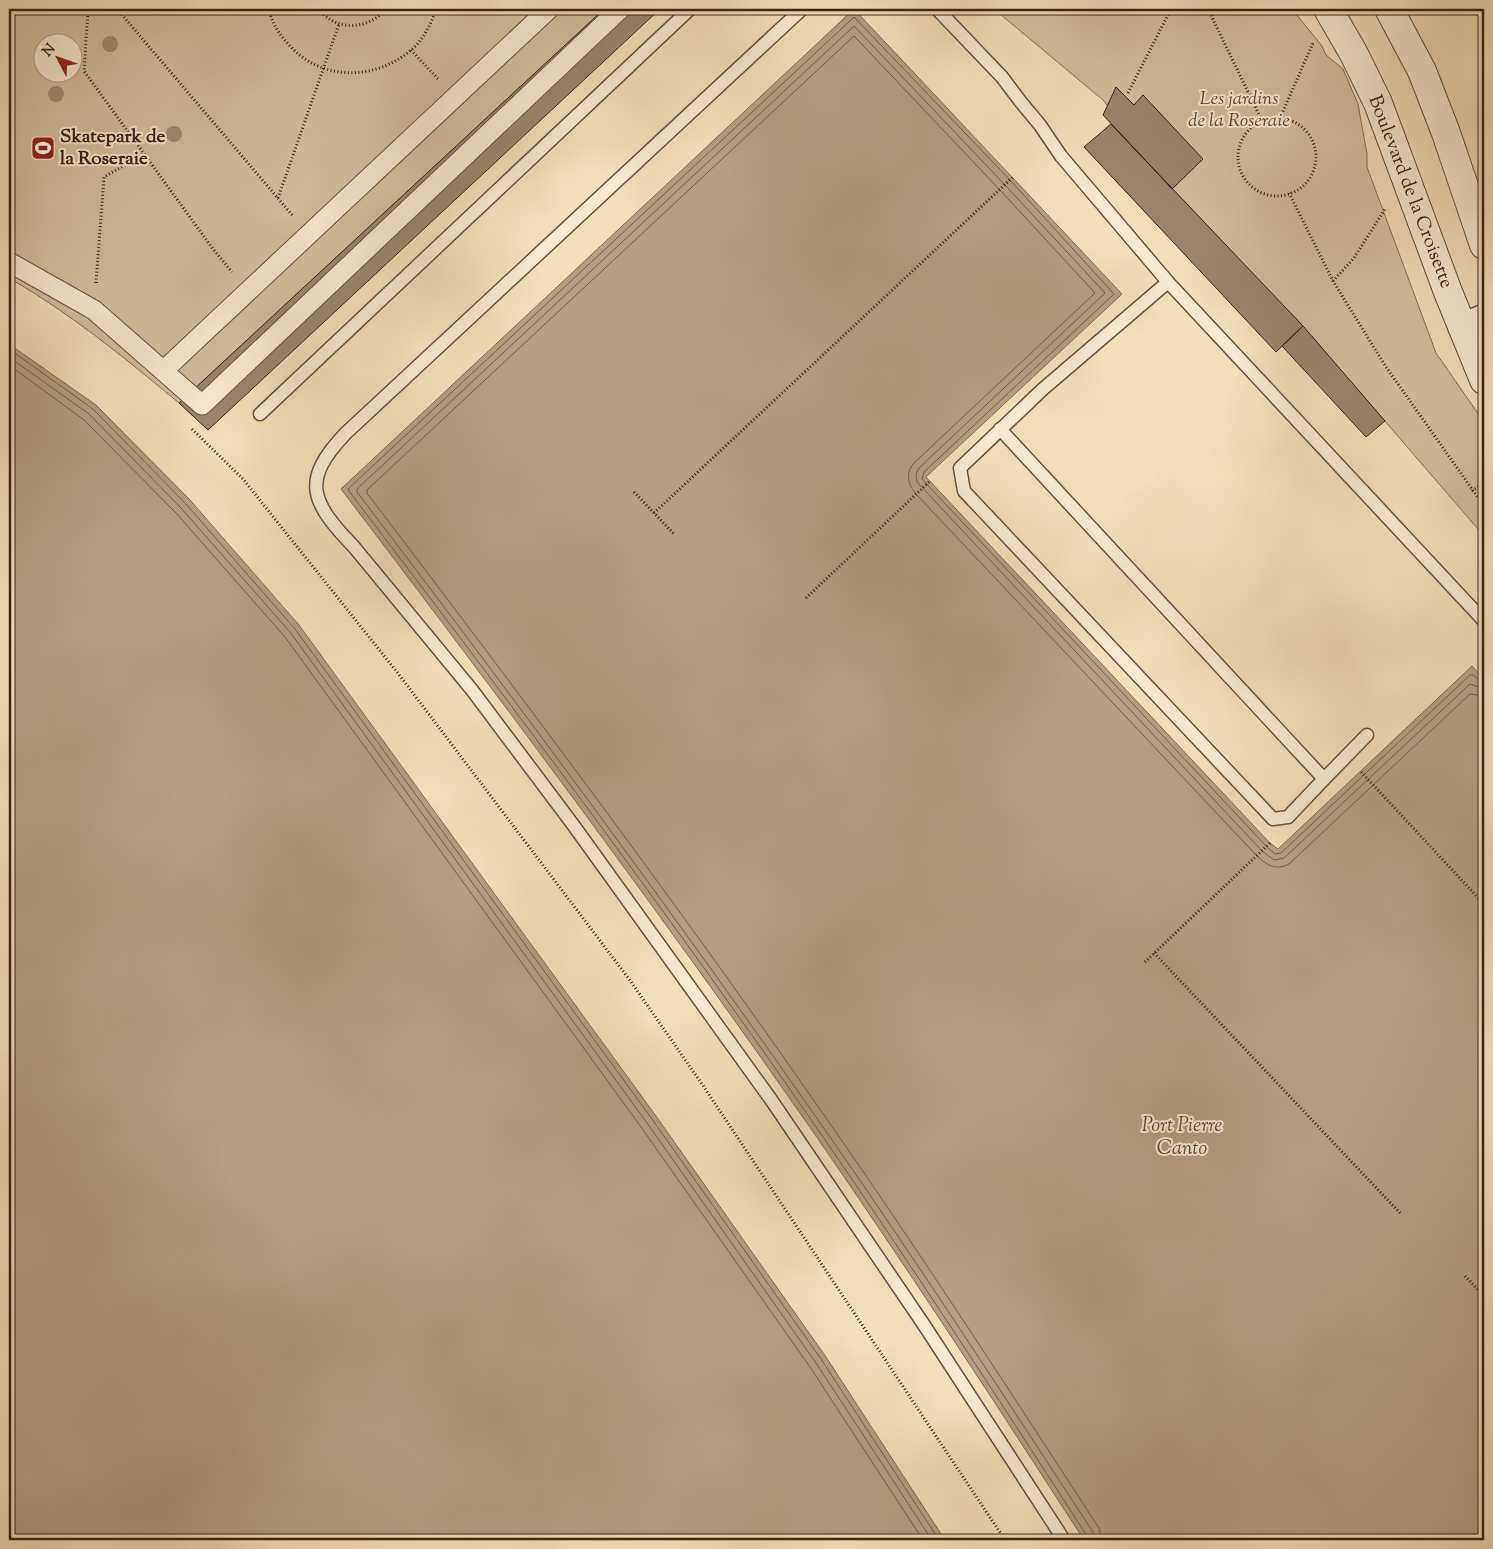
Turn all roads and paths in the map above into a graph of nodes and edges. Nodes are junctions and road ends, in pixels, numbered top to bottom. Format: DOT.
graph roads {
  1 [pos="88,9"];
  2 [pos="117,9"];
  3 [pos="269,9"];
  4 [pos="319,9"];
  5 [pos="386,9"];
  6 [pos="436,9"];
  7 [pos="550,9"];
  8 [pos="620,9"];
  9 [pos="690,9"];
  10 [pos="802,9"];
  11 [pos="937,9"];
  12 [pos="1171,9"];
  13 [pos="1208,9"];
  14 [pos="1328,9"];
  15 [pos="1389,9"];
  16 [pos="339,24"];
  17 [pos="411,50"];
  18 [pos="324,69"];
  19 [pos="1128,93"];
  20 [pos="455,96"];
  21 [pos="1280,118"];
  22 [pos="1262,121"];
  23 [pos="144,154"];
  24 [pos="1404,173"];
  25 [pos="1013,177"];
  26 [pos="1290,193"];
  27 [pos="278,199"];
  28 [pos="309,234"];
  29 [pos="1484,245"];
  30 [pos="9,262"];
  31 [pos="1168,282"];
  32 [pos="1333,282"];
  33 [pos="248,291"];
  34 [pos="94,310"];
  35 [pos="1473,322"];
  36 [pos="163,371"];
  37 [pos="1484,380"];
  38 [pos="260,414"];
  39 [pos="186,423"];
  40 [pos="1000,429"];
  41 [pos="930,481"];
  42 [pos="1484,483"];
  43 [pos="1472,491"];
  44 [pos="634,492"];
  45 [pos="1484,506"];
  46 [pos="654,512"];
  47 [pos="674,534"];
  48 [pos="806,598"];
  49 [pos="1484,621"];
  50 [pos="1367,735"];
  51 [pos="1360,771"];
  52 [pos="1324,779"];
  53 [pos="1270,843"];
  54 [pos="1484,904"];
  55 [pos="1154,953"];
  56 [pos="1145,962"];
  57 [pos="1400,1213"];
  58 [pos="1465,1276"];
  59 [pos="1484,1296"];
  60 [pos="1006,1540"];
  61 [pos="1064,1540"];
  1 -- 23 [label="path"];
  2 -- 27 [label="path"];
  3 -- 18 [label="path"];
  4 -- 16 [label="path"];
  5 -- 16 [label="path"];
  6 -- 17 [label="path"];
  7 -- 20 [label="street"];
  8 -- 36 [label="street"];
  9 -- 38 [label="lane"];
  10 -- 61 [label="lane"];
  11 -- 31 [label="lane"];
  12 -- 19 [label="path"];
  13 -- 22 [label="path"];
  14 -- 21 [label="path"];
  14 -- 24 [label="street, Boulevard de la Croisette"];
  15 -- 29 [label="street"];
  16 -- 18 [label="path"];
  17 -- 18 [label="path"];
  17 -- 20 [label="path"];
  18 -- 27 [label="path"];
  20 -- 28 [label="street"];
  21 -- 22 [label="path"];
  21 -- 26 [label="path"];
  22 -- 26 [label="path"];
  23 -- 33 [label="path"];
  23 -- 34 [label="path"];
  24 -- 32 [label="path"];
  24 -- 35 [label="street, Boulevard de la Croisette"];
  25 -- 46 [label="path"];
  26 -- 32 [label="path"];
  27 -- 28 [label="path"];
  28 -- 33 [label="street"];
  30 -- 34 [label="street"];
  31 -- 40 [label="lane"];
  31 -- 49 [label="lane"];
  32 -- 43 [label="path"];
  33 -- 36 [label="street"];
  34 -- 36 [label="street"];
  35 -- 37 [label="street, Boulevard de la Croisette"];
  39 -- 60 [label="path"];
  40 -- 52 [label="lane"];
  40 -- 52 [label="lane"];
  41 -- 48 [label="path"];
  42 -- 43 [label="path"];
  43 -- 45 [label="path"];
  44 -- 46 [label="path"];
  46 -- 47 [label="path"];
  50 -- 52 [label="lane"];
  51 -- 54 [label="path"];
  53 -- 55 [label="path"];
  55 -- 56 [label="path"];
  55 -- 57 [label="path"];
  58 -- 59 [label="path"];
}
